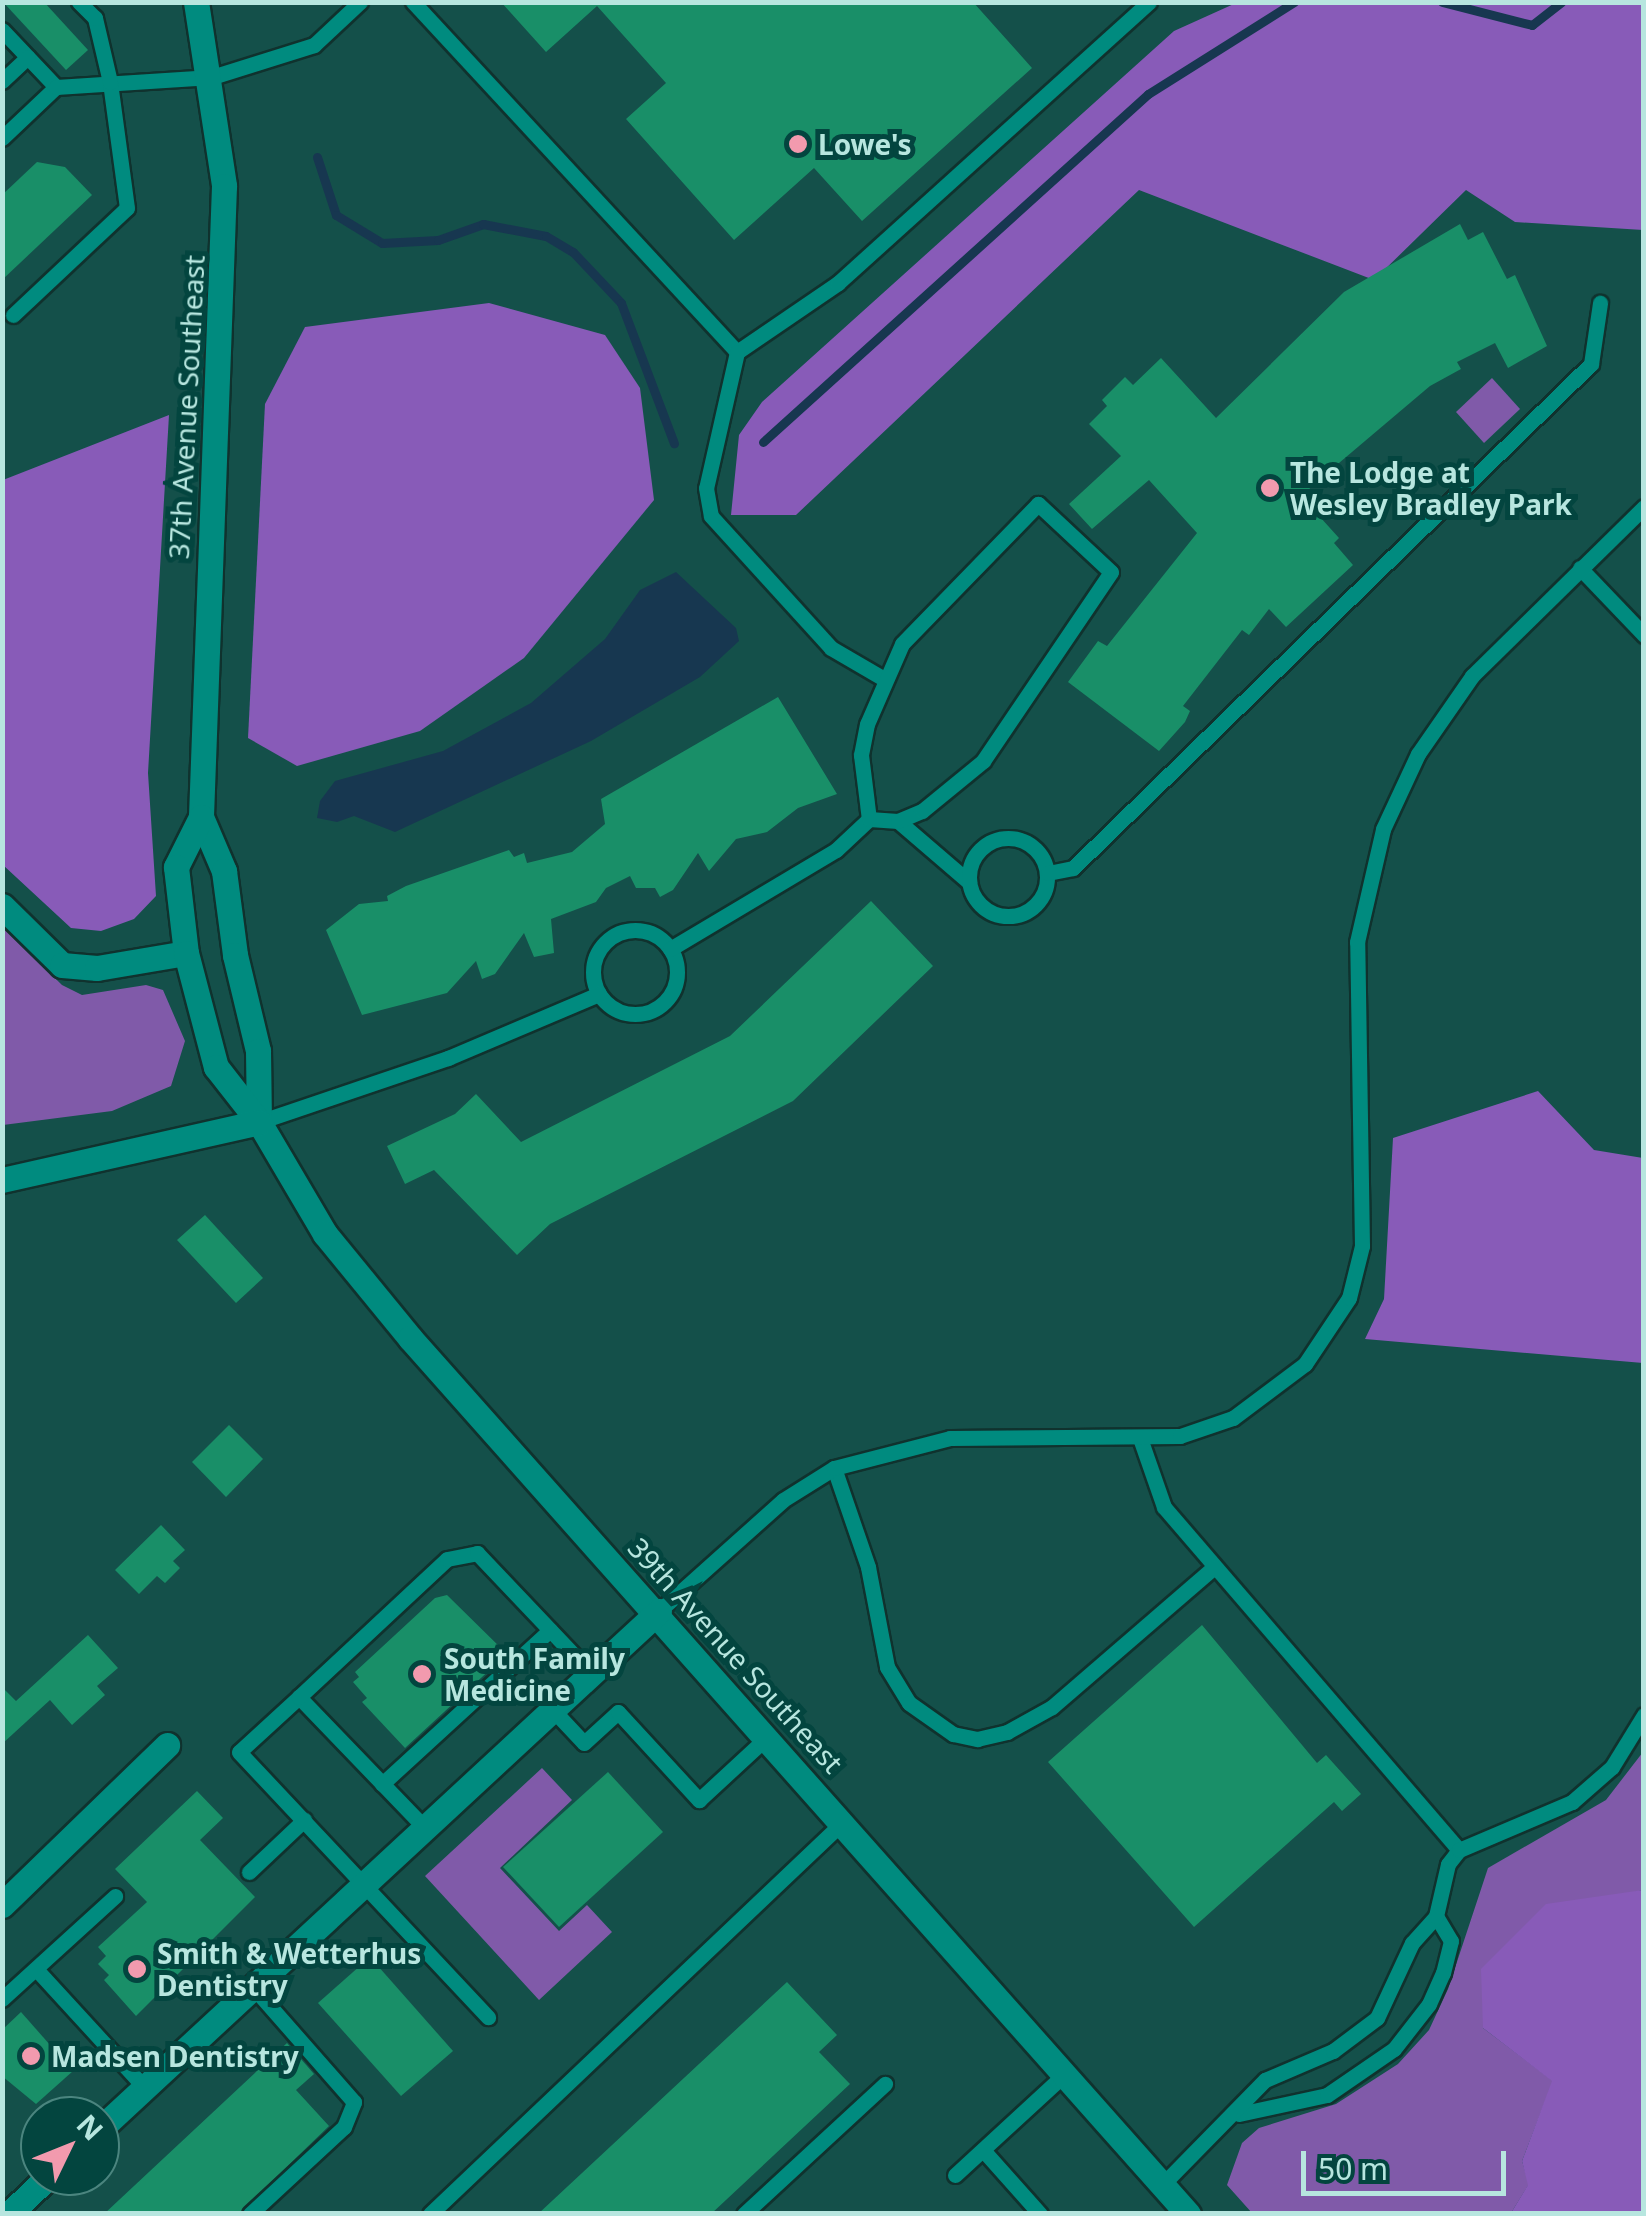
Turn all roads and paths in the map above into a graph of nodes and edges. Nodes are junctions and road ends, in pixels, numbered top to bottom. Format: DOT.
graph roads {
  1 [pos="79,2"];
  2 [pos="196,2"];
  3 [pos="360,2"];
  4 [pos="413,2"];
  5 [pos="1148,2"];
  6 [pos="2,30"];
  7 [pos="28,57"];
  8 [pos="212,77"];
  9 [pos="2,81"];
  10 [pos="110,82"];
  11 [pos="56,86"];
  12 [pos="2,138"];
  13 [pos="1600,303"];
  14 [pos="12,316"];
  15 [pos="737,352"];
  16 [pos="1644,507"];
  17 [pos="1580,568"];
  18 [pos="1644,635"];
  19 [pos="884,679"];
  20 [pos="201,817"];
  21 [pos="868,819"];
  22 [pos="898,820"];
  23 [pos="1048,874"];
  24 [pos="969,882"];
  25 [pos="2,906"];
  26 [pos="670,949"];
  27 [pos="186,953"];
  28 [pos="598,994"];
  29 [pos="259,1122"];
  30 [pos="2,1180"];
  31 [pos="1140,1438"];
  32 [pos="834,1468"];
  33 [pos="1214,1567"];
  34 [pos="659,1611"];
  35 [pos="550,1630"];
  36 [pos="592,1674"];
  37 [pos="299,1696"];
  38 [pos="552,1710"];
  39 [pos="1644,1715"];
  40 [pos="768,1736"];
  41 [pos="166,1745"];
  42 [pos="382,1784"];
  43 [pos="304,1820"];
  44 [pos="844,1822"];
  45 [pos="425,1828"];
  46 [pos="1459,1850"];
  47 [pos="249,1872"];
  48 [pos="365,1884"];
  49 [pos="114,1896"];
  50 [pos="2,1904"];
  51 [pos="1436,1916"];
  52 [pos="36,1969"];
  53 [pos="254,1987"];
  54 [pos="2,1999"];
  55 [pos="488,2016"];
  56 [pos="1065,2074"];
  57 [pos="885,2084"];
  58 [pos="145,2088"];
  59 [pos="120,2111"];
  60 [pos="1238,2114"];
  61 [pos="983,2150"];
  62 [pos="955,2175"];
  63 [pos="1163,2184"];
  64 [pos="28,2196"];
  65 [pos="9,2214"];
  66 [pos="250,2214"];
  67 [pos="430,2214"];
  68 [pos="744,2214"];
  69 [pos="1040,2214"];
  70 [pos="1188,2214"];
  1 -- 10 [label="lane"];
  2 -- 8 [label="main road, 37th Avenue Southeast"];
  3 -- 8 [label="lane"];
  4 -- 15 [label="lane"];
  5 -- 15 [label="lane"];
  6 -- 7 [label="lane"];
  7 -- 9 [label="lane"];
  7 -- 11 [label="lane"];
  8 -- 10 [label="lane"];
  8 -- 20 [label="main road, 37th Avenue Southeast"];
  10 -- 11 [label="lane"];
  10 -- 14 [label="lane"];
  11 -- 12 [label="lane"];
  13 -- 23 [label="lane"];
  15 -- 19 [label="lane"];
  16 -- 17 [label="lane"];
  17 -- 18 [label="lane"];
  17 -- 31 [label="lane"];
  19 -- 21 [label="lane"];
  19 -- 22 [label="lane"];
  20 -- 27 [label="main road, 37th Avenue Southeast"];
  20 -- 29 [label="main road, 37th Avenue Southeast"];
  21 -- 22 [label="lane"];
  21 -- 26 [label="lane"];
  22 -- 24 [label="lane"];
  23 -- 24 [label="lane"];
  23 -- 24 [label="lane"];
  25 -- 27 [label="main road"];
  26 -- 28 [label="lane"];
  26 -- 28 [label="lane"];
  27 -- 29 [label="main road, 39th Avenue Southeast"];
  28 -- 29 [label="lane"];
  29 -- 30 [label="main road"];
  29 -- 34 [label="main road, 39th Avenue Southeast"];
  31 -- 32 [label="lane"];
  31 -- 33 [label="lane"];
  32 -- 33 [label="lane"];
  32 -- 34 [label="lane"];
  33 -- 46 [label="lane"];
  34 -- 36 [label="main road"];
  34 -- 40 [label="main road, 39th Avenue Southeast"];
  35 -- 36 [label="lane"];
  35 -- 37 [label="lane"];
  35 -- 42 [label="lane"];
  36 -- 38 [label="main road"];
  37 -- 42 [label="lane"];
  37 -- 43 [label="lane"];
  38 -- 40 [label="lane"];
  38 -- 45 [label="main road"];
  39 -- 46 [label="lane"];
  40 -- 44 [label="main road, 39th Avenue Southeast"];
  41 -- 50 [label="main road"];
  42 -- 45 [label="lane"];
  43 -- 47 [label="lane"];
  43 -- 48 [label="lane"];
  44 -- 56 [label="main road, 39th Avenue Southeast"];
  44 -- 67 [label="lane"];
  45 -- 48 [label="main road"];
  46 -- 51 [label="lane"];
  48 -- 53 [label="main road"];
  48 -- 55 [label="lane"];
  49 -- 52 [label="lane"];
  51 -- 60 [label="lane"];
  51 -- 60 [label="lane"];
  52 -- 54 [label="lane"];
  52 -- 58 [label="lane"];
  53 -- 58 [label="main road"];
  53 -- 66 [label="lane"];
  56 -- 61 [label="lane"];
  56 -- 63 [label="main road, 39th Avenue Southeast"];
  57 -- 68 [label="lane"];
  58 -- 59 [label="main road"];
  60 -- 63 [label="lane"];
  61 -- 62 [label="lane"];
  61 -- 69 [label="lane"];
  63 -- 70 [label="main road, 39th Avenue Southeast"];
  64 -- 65 [label="main road"];
}
